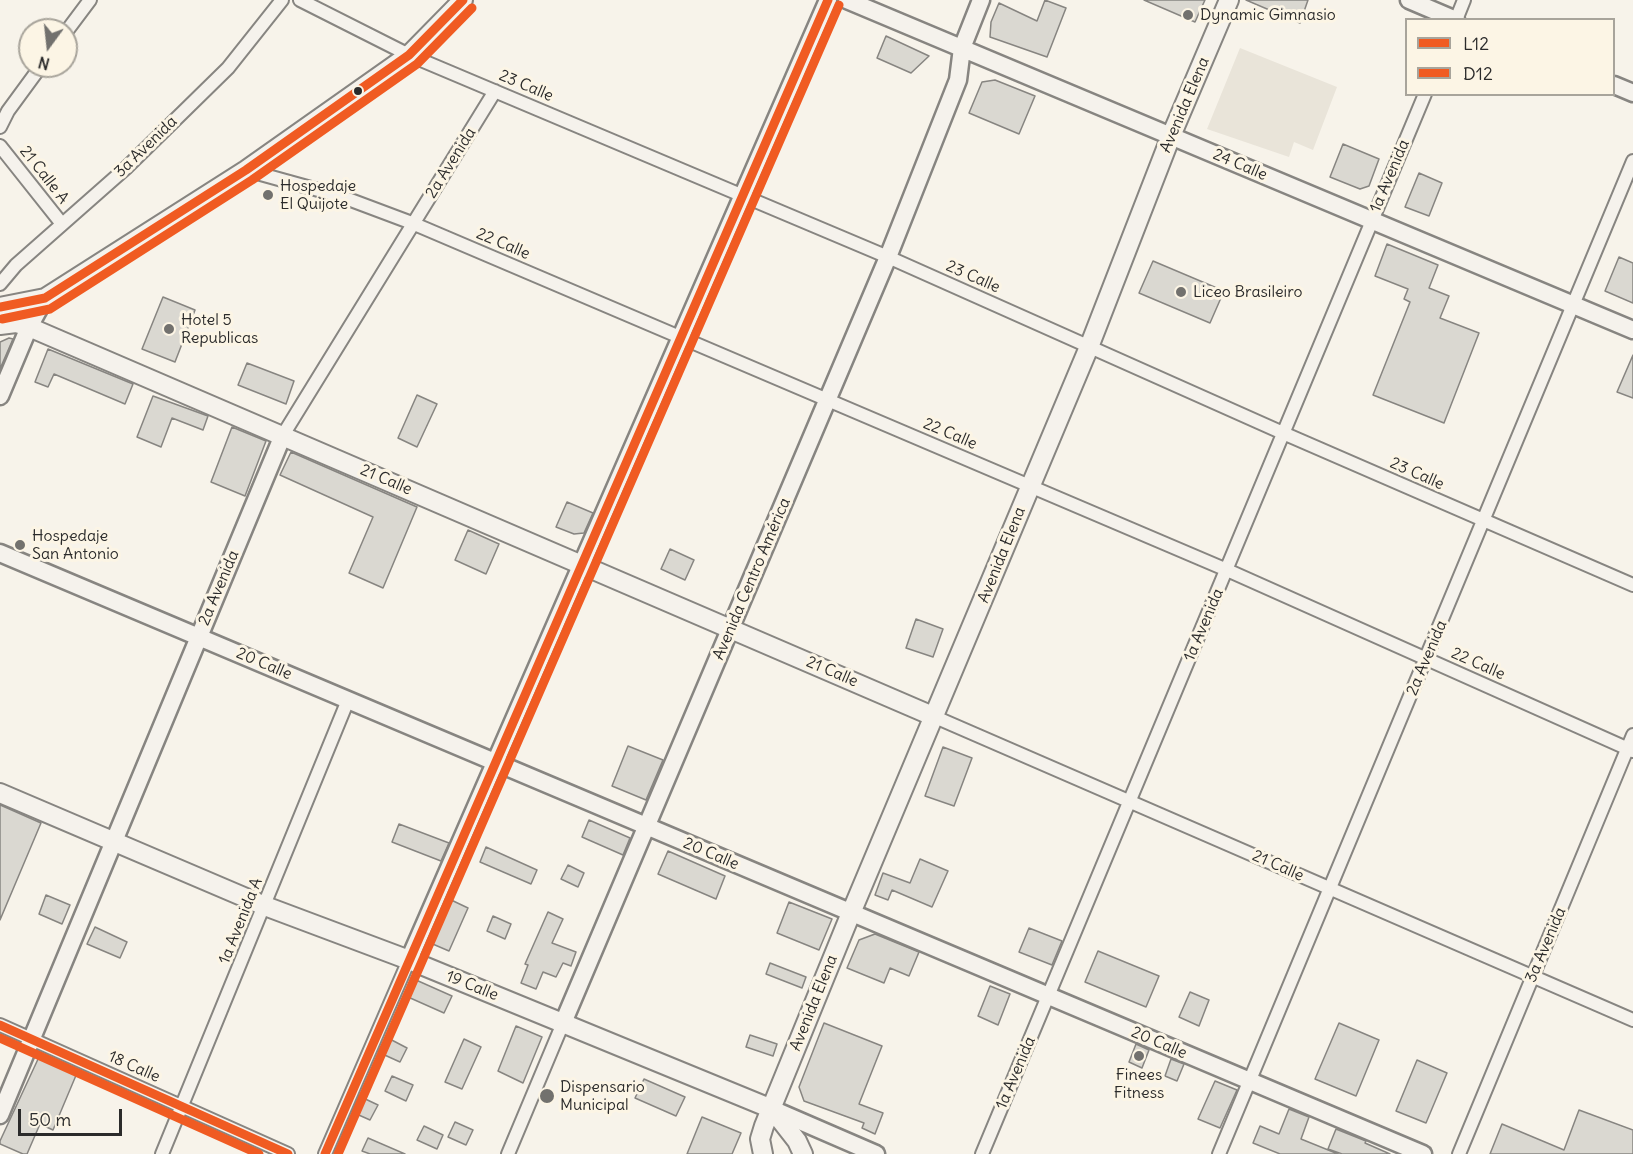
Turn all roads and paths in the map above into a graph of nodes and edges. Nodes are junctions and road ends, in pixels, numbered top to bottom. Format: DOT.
graph roads {
  1 [pos="90,0"];
  2 [pos="282,0"];
  3 [pos="300,0"];
  4 [pos="828,0"];
  5 [pos="847,0"];
  6 [pos="981,0"];
  7 [pos="1229,0"];
  8 [pos="1409,0"];
  9 [pos="1464,0"];
  10 [pos="458,4"];
  11 [pos="76,18"];
  12 [pos="1451,18"];
  13 [pos="1457,18"];
  14 [pos="962,48"];
  15 [pos="410,55"];
  16 [pos="30,78"];
  17 [pos="1615,85"];
  18 [pos="495,91"];
  19 [pos="1633,93"];
  20 [pos="1424,96"];
  21 [pos="4,108"];
  22 [pos="0,127"];
  23 [pos="1171,136"];
  24 [pos="0,146"];
  25 [pos="1633,161"];
  26 [pos="246,170"];
  27 [pos="743,196"];
  28 [pos="1371,220"];
  29 [pos="412,223"];
  30 [pos="62,224"];
  31 [pos="888,257"];
  32 [pos="0,284"];
  33 [pos="45,298"];
  34 [pos="1574,305"];
  35 [pos="0,307"];
  36 [pos="0,325"];
  37 [pos="29,327"];
  38 [pos="1633,330"];
  39 [pos="682,338"];
  40 [pos="1089,347"];
  41 [pos="0,396"];
  42 [pos="828,399"];
  43 [pos="1283,433"];
  44 [pos="283,435"];
  45 [pos="1030,486"];
  46 [pos="1485,521"];
  47 [pos="0,553"];
  48 [pos="583,565"];
  49 [pos="1227,570"];
  50 [pos="1633,585"];
  51 [pos="731,628"];
  52 [pos="199,637"];
  53 [pos="1427,659"];
  54 [pos="348,700"];
  55 [pos="935,717"];
  56 [pos="1633,735"];
  57 [pos="1630,750"];
  58 [pos="495,762"];
  59 [pos="0,793"];
  60 [pos="1130,801"];
  61 [pos="647,827"];
  62 [pos="113,842"];
  63 [pos="1330,888"];
  64 [pos="265,906"];
  65 [pos="850,913"];
  66 [pos="409,960"];
  67 [pos="1532,976"];
  68 [pos="1048,996"];
  69 [pos="1633,1020"];
  70 [pos="563,1023"];
  71 [pos="0,1025"];
  72 [pos="31,1039"];
  73 [pos="1249,1081"];
  74 [pos="182,1106"];
  75 [pos="772,1109"];
  76 [pos="0,1114"];
  77 [pos="162,1154"];
  78 [pos="288,1154"];
  79 [pos="325,1154"];
  80 [pos="508,1154"];
  81 [pos="762,1154"];
  82 [pos="802,1154"];
  83 [pos="876,1154"];
  84 [pos="982,1154"];
  85 [pos="1219,1154"];
  86 [pos="1422,1154"];
  87 [pos="1459,1154"];
  1 -- 11 [label="street"];
  2 -- 30 [label="street, 3a Avenida"];
  3 -- 15 [label="street, 23 Calle"];
  4 -- 27 [label="street"];
  5 -- 14 [label="street, 24 Calle"];
  6 -- 14 [label="street, Avenida Centro América"];
  7 -- 23 [label="main road, Avenida Elena"];
  8 -- 12 [label="street"];
  9 -- 13 [label="street"];
  10 -- 15 [label="main road"];
  14 -- 23 [label="street, 24 Calle"];
  14 -- 31 [label="street, Avenida Centro América"];
  15 -- 18 [label="street, 23 Calle"];
  15 -- 26 [label="main road"];
  16 -- 21 [label="street"];
  17 -- 19 [label="street"];
  18 -- 27 [label="street, 23 Calle"];
  18 -- 29 [label="street, 2a Avenida"];
  20 -- 28 [label="street, 1a Avenida"];
  21 -- 22 [label="street"];
  23 -- 28 [label="street, 24 Calle"];
  23 -- 40 [label="main road, Avenida Elena"];
  24 -- 30 [label="street, 21 Calle A"];
  25 -- 34 [label="street, 2a Avenida"];
  26 -- 29 [label="street, 22 Calle"];
  26 -- 33 [label="main road"];
  27 -- 31 [label="street, 23 Calle"];
  27 -- 39 [label="street"];
  28 -- 34 [label="street, 24 Calle"];
  28 -- 43 [label="street, 1a Avenida"];
  29 -- 39 [label="street, 22 Calle"];
  29 -- 44 [label="street, 2a Avenida"];
  30 -- 32 [label="street, 3a Avenida"];
  31 -- 40 [label="street, 23 Calle"];
  31 -- 42 [label="street, Avenida Centro América"];
  33 -- 35 [label="main road"];
  33 -- 37 [label="street"];
  34 -- 38 [label="street, 24 Calle"];
  34 -- 46 [label="street, 2a Avenida"];
  36 -- 37 [label="main road, 21 Calle"];
  37 -- 41 [label="street"];
  37 -- 44 [label="main road, 21 Calle"];
  39 -- 42 [label="street, 22 Calle"];
  39 -- 48 [label="street"];
  40 -- 43 [label="street, 23 Calle"];
  40 -- 45 [label="main road, Avenida Elena"];
  42 -- 45 [label="street, 22 Calle"];
  42 -- 51 [label="street, Avenida Centro América"];
  43 -- 46 [label="street, 23 Calle"];
  43 -- 49 [label="street, 1a Avenida"];
  44 -- 48 [label="main road, 21 Calle"];
  44 -- 52 [label="street, 2a Avenida"];
  45 -- 49 [label="street, 22 Calle"];
  45 -- 55 [label="main road, Avenida Elena"];
  46 -- 50 [label="street, 23 Calle"];
  46 -- 53 [label="street, 2a Avenida"];
  47 -- 52 [label="street, 20 Calle"];
  48 -- 51 [label="main road, 21 Calle"];
  48 -- 58 [label="street"];
  49 -- 53 [label="street, 22 Calle"];
  49 -- 60 [label="street, 1a Avenida"];
  51 -- 55 [label="main road, 21 Calle"];
  51 -- 61 [label="street, Avenida Centro América"];
  52 -- 54 [label="street, 20 Calle"];
  52 -- 62 [label="street, 2a Avenida"];
  53 -- 57 [label="street, 22 Calle"];
  53 -- 63 [label="street, 2a Avenida"];
  54 -- 58 [label="street, 20 Calle"];
  54 -- 64 [label="street, 1a Avenida A"];
  55 -- 60 [label="street, 21 Calle"];
  55 -- 65 [label="main road, Avenida Elena"];
  56 -- 57 [label="street, 3a Avenida"];
  57 -- 67 [label="street, 3a Avenida"];
  58 -- 61 [label="street, 20 Calle"];
  58 -- 66 [label="street"];
  59 -- 62 [label="main road, 19 Calle"];
  60 -- 63 [label="street, 21 Calle"];
  60 -- 68 [label="street, 1a Avenida"];
  61 -- 65 [label="street, 20 Calle"];
  61 -- 70 [label="street, Avenida Centro América"];
  62 -- 64 [label="main road, 19 Calle"];
  62 -- 72 [label="street, 2a Avenida"];
  63 -- 67 [label="street, 21 Calle"];
  63 -- 73 [label="street, 2a Avenida"];
  64 -- 66 [label="main road, 19 Calle"];
  64 -- 74 [label="street, 1a Avenida A"];
  65 -- 68 [label="street, 20 Calle"];
  65 -- 75 [label="main road, Avenida Elena"];
  66 -- 70 [label="main road, 19 Calle"];
  66 -- 79 [label="street"];
  67 -- 69 [label="street, 21 Calle"];
  67 -- 87 [label="street, 3a Avenida"];
  68 -- 73 [label="street, 20 Calle"];
  68 -- 84 [label="street, 1a Avenida"];
  70 -- 75 [label="main road, 19 Calle"];
  70 -- 80 [label="street, Avenida Centro América"];
  71 -- 72 [label="street, 18 Calle"];
  72 -- 74 [label="street, 18 Calle"];
  72 -- 76 [label="street, 2a Avenida"];
  73 -- 85 [label="street, 2a Avenida"];
  73 -- 86 [label="street, 20 Calle"];
  74 -- 77 [label="street, 1a Avenida A"];
  74 -- 78 [label="street, 18 Calle"];
  75 -- 81 [label="main road, Avenida Elena"];
  75 -- 82 [label="main road"];
  75 -- 83 [label="street, 19 Calle"];
}
